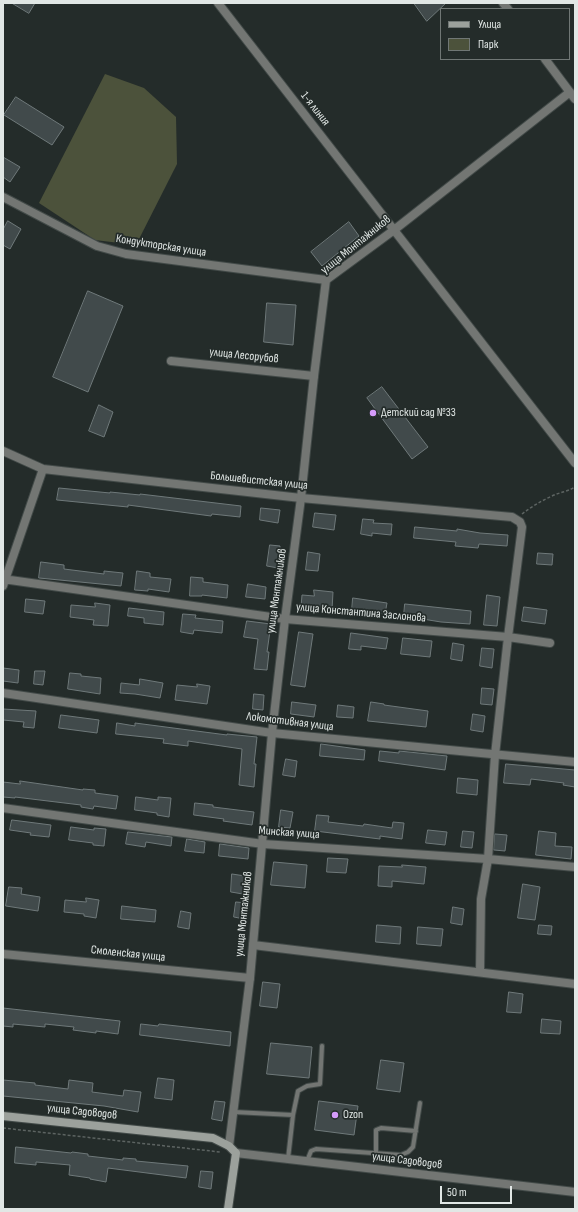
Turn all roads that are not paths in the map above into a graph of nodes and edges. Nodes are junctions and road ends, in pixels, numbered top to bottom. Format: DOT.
graph roads {
  1 [pos="218,3"];
  2 [pos="546,60"];
  3 [pos="572,96"];
  4 [pos="3,196"];
  5 [pos="394,230"];
  6 [pos="326,280"];
  7 [pos="171,361"];
  8 [pos="314,376"];
  9 [pos="3,451"];
  10 [pos="575,463"];
  11 [pos="43,469"];
  12 [pos="302,498"];
  13 [pos="4,582"];
  14 [pos="285,619"];
  15 [pos="508,637"];
  16 [pos="550,643"];
  17 [pos="3,693"];
  18 [pos="272,733"];
  19 [pos="495,755"];
  20 [pos="575,762"];
  21 [pos="3,808"];
  22 [pos="263,844"];
  23 [pos="488,859"];
  24 [pos="575,868"];
  25 [pos="253,945"];
  26 [pos="3,954"];
  27 [pos="480,972"];
  28 [pos="250,978"];
  29 [pos="575,984"];
  30 [pos="322,1046"];
  31 [pos="420,1103"];
  32 [pos="233,1112"];
  33 [pos="294,1115"];
  34 [pos="3,1116"];
  35 [pos="416,1131"];
  36 [pos="229,1146"];
  37 [pos="236,1153"];
  38 [pos="376,1153"];
  39 [pos="288,1159"];
  40 [pos="307,1161"];
  41 [pos="575,1192"];
  42 [pos="228,1209"];
  1 -- 5 [label="street, 1-я линия"];
  2 -- 3 [label="street"];
  3 -- 5 [label="street, улица Монтажников"];
  4 -- 6 [label="street, Кондукторская улица"];
  5 -- 6 [label="street, улица Монтажников"];
  5 -- 10 [label="street, 1-я линия"];
  6 -- 8 [label="street, улица Монтажников"];
  7 -- 8 [label="street, улица Лесорубов"];
  8 -- 12 [label="street, улица Монтажников"];
  9 -- 11 [label="street, Большевистская улица"];
  11 -- 12 [label="street, Большевистская улица"];
  11 -- 13 [label="street"];
  12 -- 14 [label="street, улица Монтажников"];
  12 -- 15 [label="street, Большевистская улица"];
  13 -- 14 [label="street, улица Константина Заслонова"];
  14 -- 15 [label="street, улица Константина Заслонова"];
  14 -- 18 [label="street, улица Монтажников"];
  15 -- 16 [label="street, улица Константина Заслонова"];
  15 -- 19 [label="street"];
  17 -- 18 [label="street, Локомотивная улица"];
  18 -- 19 [label="street, Локомотивная улица"];
  18 -- 22 [label="street, улица Монтажников"];
  19 -- 20 [label="street, Локомотивная улица"];
  19 -- 23 [label="street"];
  21 -- 22 [label="street, Минская улица"];
  22 -- 23 [label="street, Минская улица"];
  22 -- 25 [label="street, улица Монтажников"];
  23 -- 24 [label="street, Минская улица"];
  23 -- 27 [label="street"];
  25 -- 27 [label="street"];
  25 -- 28 [label="street, улица Монтажников"];
  26 -- 28 [label="street, Смоленская улица"];
  27 -- 29 [label="street"];
  28 -- 32 [label="street, улица Монтажников"];
  30 -- 33 [label="lane"];
  31 -- 35 [label="lane"];
  32 -- 33 [label="lane"];
  32 -- 36 [label="street, улица Монтажников"];
  33 -- 39 [label="lane"];
  34 -- 36 [label="main road, улица Садоводов"];
  35 -- 38 [label="lane"];
  35 -- 38 [label="lane"];
  36 -- 37 [label="main road"];
  37 -- 39 [label="street, улица Садоводов"];
  37 -- 42 [label="main road"];
  38 -- 40 [label="lane"];
  39 -- 40 [label="street, улица Садоводов"];
  40 -- 41 [label="street, улица Садоводов"];
}
